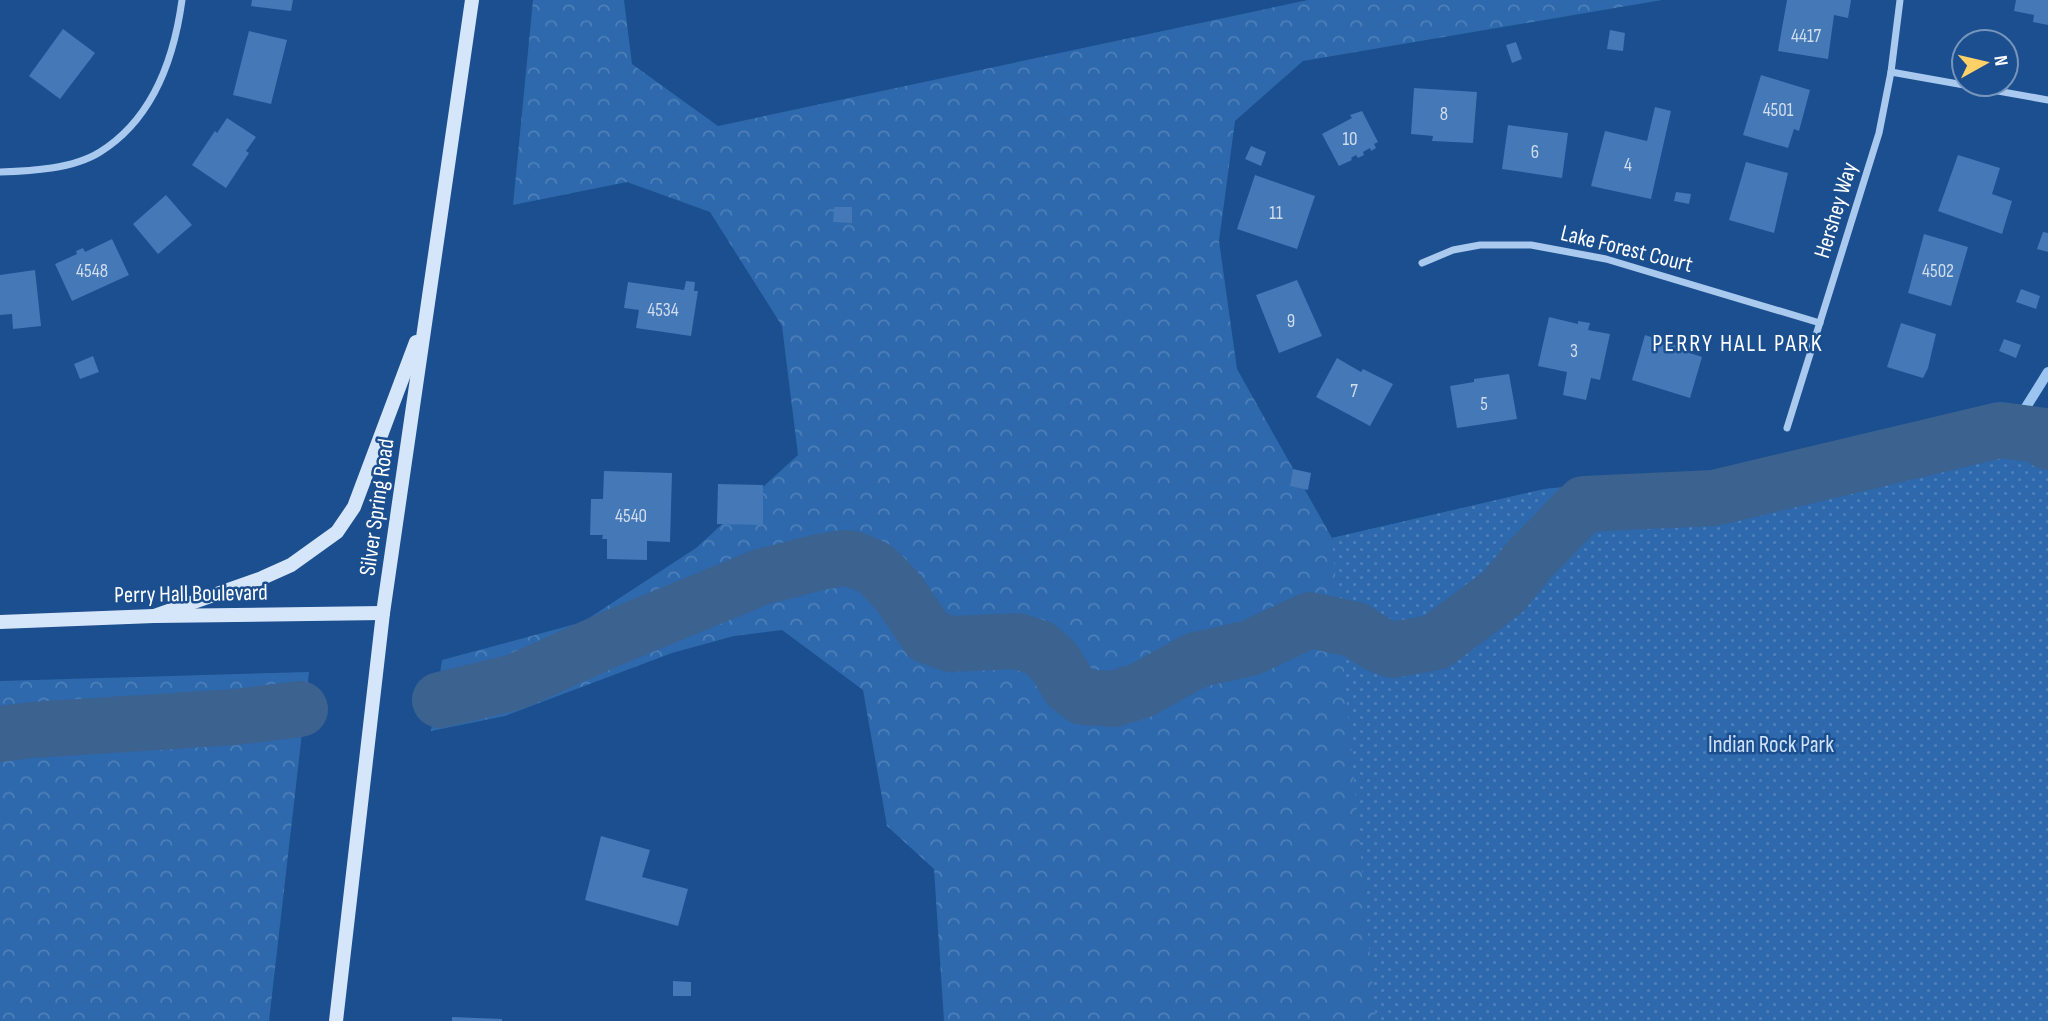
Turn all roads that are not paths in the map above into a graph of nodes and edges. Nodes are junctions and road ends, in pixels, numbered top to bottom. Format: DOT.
graph roads {
  1 [pos="182,0"];
  2 [pos="472,0"];
  3 [pos="1900,0"];
  4 [pos="1891,72"];
  5 [pos="2048,100"];
  6 [pos="0,172"];
  7 [pos="1422,263"];
  8 [pos="426,318"];
  9 [pos="1820,323"];
  10 [pos="1787,428"];
  11 [pos="383,613"];
  12 [pos="154,616"];
  13 [pos="0,622"];
  14 [pos="336,1021"];
  1 -- 6 [label="street"];
  2 -- 8 [label="main road, Silver Spring Road"];
  3 -- 4 [label="street, Hershey Way"];
  4 -- 5 [label="street"];
  4 -- 9 [label="street, Hershey Way"];
  7 -- 9 [label="street, Lake Forest Court"];
  8 -- 11 [label="main road, Silver Spring Road"];
  8 -- 12 [label="main road"];
  9 -- 10 [label="street, Hershey Way"];
  11 -- 12 [label="main road, Perry Hall Boulevard"];
  11 -- 14 [label="main road, Silver Spring Road"];
  12 -- 13 [label="main road, Perry Hall Boulevard"];
}
